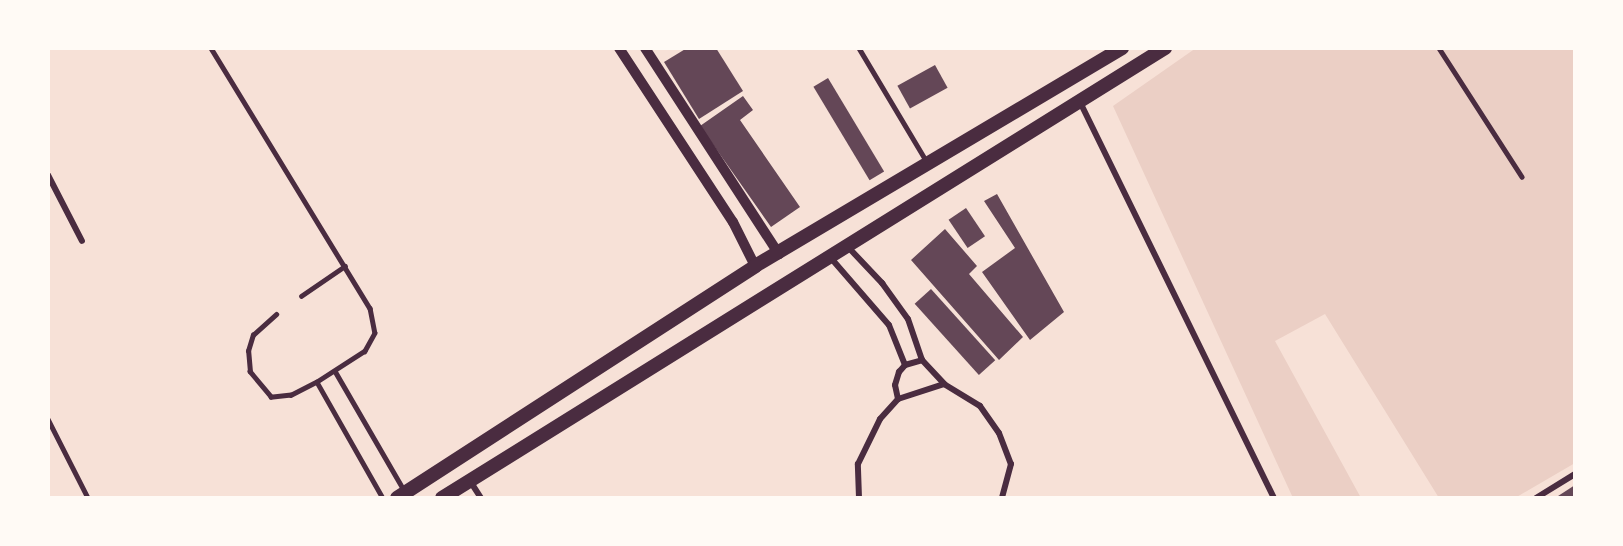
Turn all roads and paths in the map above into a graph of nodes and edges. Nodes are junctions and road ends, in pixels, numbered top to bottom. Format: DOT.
graph roads {
  1 [pos="211,48"];
  2 [pos="619,48"];
  3 [pos="859,48"];
  4 [pos="1122,48"];
  5 [pos="1165,48"];
  6 [pos="1439,48"];
  7 [pos="646,51"];
  8 [pos="629,64"];
  9 [pos="1079,100"];
  10 [pos="928,164"];
  11 [pos="48,175"];
  12 [pos="1522,177"];
  13 [pos="82,241"];
  14 [pos="848,246"];
  15 [pos="778,254"];
  16 [pos="830,258"];
  17 [pos="345,266"];
  18 [pos="755,266"];
  19 [pos="301,296"];
  20 [pos="276,314"];
  21 [pos="922,360"];
  22 [pos="905,365"];
  23 [pos="334,371"];
  24 [pos="317,382"];
  25 [pos="944,384"];
  26 [pos="898,399"];
  27 [pos="48,419"];
  28 [pos="1575,474"];
  29 [pos="470,481"];
  30 [pos="404,496"];
  31 [pos="88,498"];
  32 [pos="383,498"];
  33 [pos="442,498"];
  34 [pos="481,498"];
  35 [pos="859,498"];
  36 [pos="1002,498"];
  37 [pos="1274,498"];
  38 [pos="1536,498"];
  1 -- 17 [label="lane"];
  2 -- 8 [label="street"];
  3 -- 10 [label="lane"];
  4 -- 10 [label="main road"];
  5 -- 9 [label="main road"];
  6 -- 12 [label="lane"];
  7 -- 8 [label="street"];
  7 -- 15 [label="street"];
  8 -- 18 [label="street"];
  9 -- 14 [label="main road"];
  9 -- 37 [label="street"];
  10 -- 15 [label="main road"];
  11 -- 13 [label="street"];
  14 -- 16 [label="main road"];
  14 -- 21 [label="street"];
  15 -- 18 [label="main road"];
  16 -- 22 [label="street"];
  16 -- 29 [label="main road"];
  17 -- 19 [label="lane"];
  17 -- 23 [label="lane"];
  18 -- 30 [label="main road"];
  20 -- 24 [label="lane"];
  21 -- 22 [label="street"];
  21 -- 25 [label="street"];
  22 -- 26 [label="street"];
  23 -- 24 [label="lane"];
  23 -- 30 [label="lane"];
  24 -- 32 [label="lane"];
  25 -- 26 [label="street"];
  25 -- 36 [label="street"];
  26 -- 35 [label="street"];
  27 -- 31 [label="lane"];
  28 -- 38 [label="street"];
  29 -- 33 [label="main road"];
  29 -- 34 [label="street"];
}
